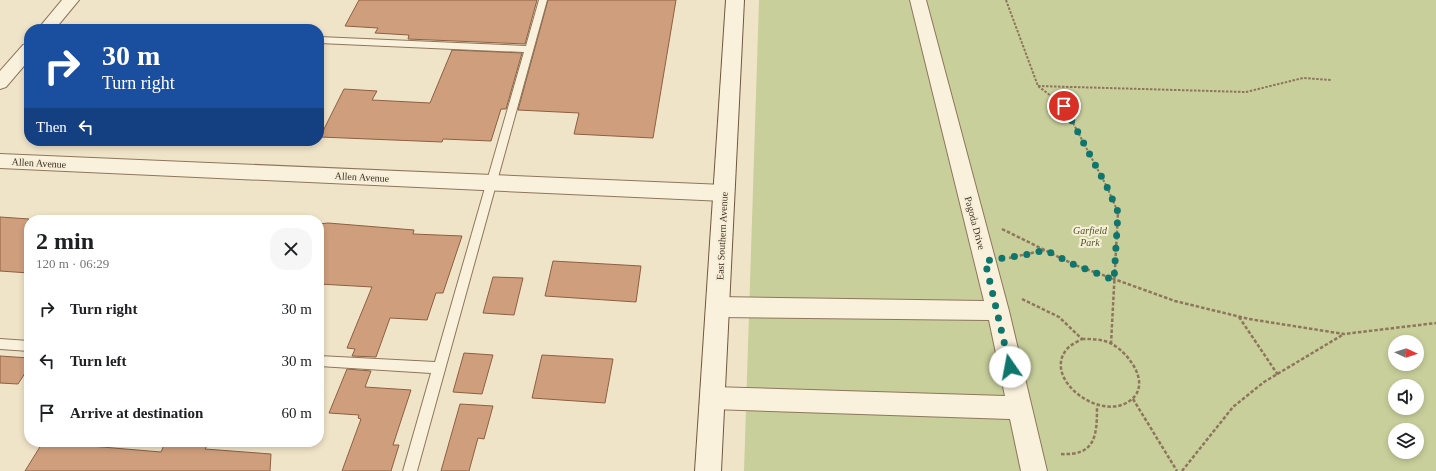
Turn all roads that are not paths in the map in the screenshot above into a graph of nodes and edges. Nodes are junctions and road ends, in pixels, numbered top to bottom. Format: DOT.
graph roads {
  1 [pos="71,0"];
  2 [pos="543,0"];
  3 [pos="735,0"];
  4 [pos="918,0"];
  5 [pos="50,24"];
  6 [pos="324,40"];
  7 [pos="530,49"];
  8 [pos="24,55"];
  9 [pos="0,83"];
  10 [pos="0,161"];
  11 [pos="492,183"];
  12 [pos="724,193"];
  13 [pos="718,307"];
  14 [pos="998,312"];
  15 [pos="0,344"];
  16 [pos="24,346"];
  17 [pos="324,361"];
  18 [pos="439,368"];
  19 [pos="712,398"];
  20 [pos="1019,408"];
  21 [pos="410,471"];
  22 [pos="708,471"];
  23 [pos="1034,471"];
  1 -- 5 [label="street"];
  2 -- 7 [label="lane"];
  3 -- 12 [label="street, East Southern Avenue"];
  4 -- 14 [label="street, Pagoda Drive"];
  6 -- 7 [label="lane"];
  7 -- 11 [label="lane"];
  8 -- 9 [label="street"];
  10 -- 11 [label="street, Allen Avenue"];
  11 -- 12 [label="street, Allen Avenue"];
  11 -- 18 [label="lane"];
  12 -- 13 [label="street, East Southern Avenue"];
  13 -- 14 [label="street"];
  13 -- 19 [label="street, East Southern Avenue"];
  14 -- 20 [label="street, Pagoda Drive"];
  15 -- 16 [label="lane"];
  17 -- 18 [label="lane"];
  18 -- 21 [label="lane"];
  19 -- 20 [label="street"];
  19 -- 22 [label="street, East Southern Avenue"];
  20 -- 23 [label="street, Pagoda Drive"];
}
